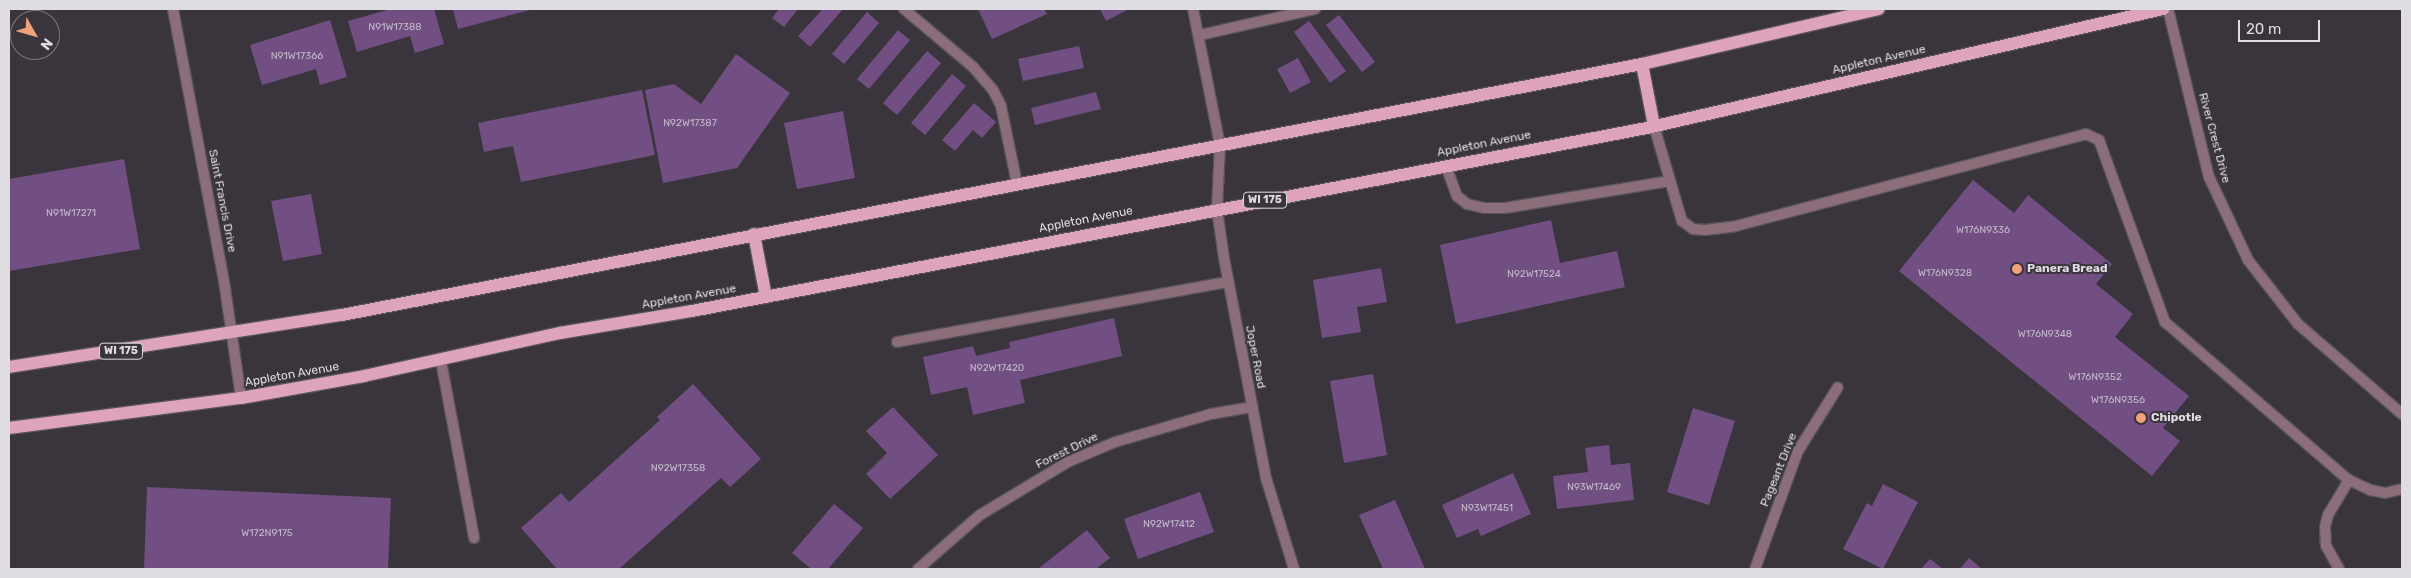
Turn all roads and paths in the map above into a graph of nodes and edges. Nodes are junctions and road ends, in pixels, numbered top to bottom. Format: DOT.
graph roads {
  1 [pos="173,9"];
  2 [pos="1194,9"];
  3 [pos="1315,9"];
  4 [pos="1880,9"];
  5 [pos="2163,9"];
  6 [pos="2168,9"];
  7 [pos="908,10"];
  8 [pos="1200,35"];
  9 [pos="1642,64"];
  10 [pos="1654,126"];
  11 [pos="1220,145"];
  12 [pos="1446,166"];
  13 [pos="1670,181"];
  14 [pos="1017,184"];
  15 [pos="1217,209"];
  16 [pos="754,234"];
  17 [pos="1228,282"];
  18 [pos="766,297"];
  19 [pos="232,335"];
  20 [pos="897,342"];
  21 [pos="440,361"];
  22 [pos="9,368"];
  23 [pos="1838,387"];
  24 [pos="241,398"];
  25 [pos="1252,406"];
  26 [pos="2402,414"];
  27 [pos="9,428"];
  28 [pos="2349,480"];
  29 [pos="2402,488"];
  30 [pos="474,538"];
  31 [pos="918,569"];
  32 [pos="1294,569"];
  33 [pos="1755,569"];
  34 [pos="2339,569"];
  1 -- 19 [label="street, Saint Francis Drive"];
  2 -- 8 [label="street, Joper Road"];
  3 -- 8 [label="street"];
  4 -- 9 [label="main road, WI 175"];
  5 -- 10 [label="main road, Appleton Avenue / WI 175"];
  6 -- 26 [label="street, River Crest Drive"];
  7 -- 14 [label="street"];
  8 -- 11 [label="street, Joper Road"];
  9 -- 10 [label="main road"];
  9 -- 11 [label="main road, WI 175"];
  10 -- 12 [label="main road, Appleton Avenue / WI 175"];
  10 -- 13 [label="street"];
  11 -- 14 [label="main road, WI 175"];
  11 -- 15 [label="street, Joper Road"];
  12 -- 13 [label="street"];
  12 -- 15 [label="main road, Appleton Avenue / WI 175"];
  13 -- 28 [label="street"];
  14 -- 16 [label="main road, WI 175"];
  15 -- 17 [label="street, Joper Road"];
  15 -- 18 [label="main road, Appleton Avenue / WI 175"];
  16 -- 18 [label="main road"];
  16 -- 19 [label="main road, WI 175"];
  17 -- 20 [label="street"];
  17 -- 25 [label="street, Joper Road"];
  18 -- 21 [label="main road, Appleton Avenue / WI 175"];
  19 -- 22 [label="main road, WI 175"];
  19 -- 24 [label="street, Saint Francis Drive"];
  21 -- 24 [label="main road, Appleton Avenue / WI 175"];
  21 -- 30 [label="street"];
  23 -- 33 [label="street, Pageant Drive"];
  24 -- 27 [label="main road, Appleton Avenue / WI 175"];
  25 -- 31 [label="street, Forest Drive"];
  25 -- 32 [label="street, Joper Road"];
  28 -- 29 [label="street"];
  28 -- 34 [label="street"];
}
